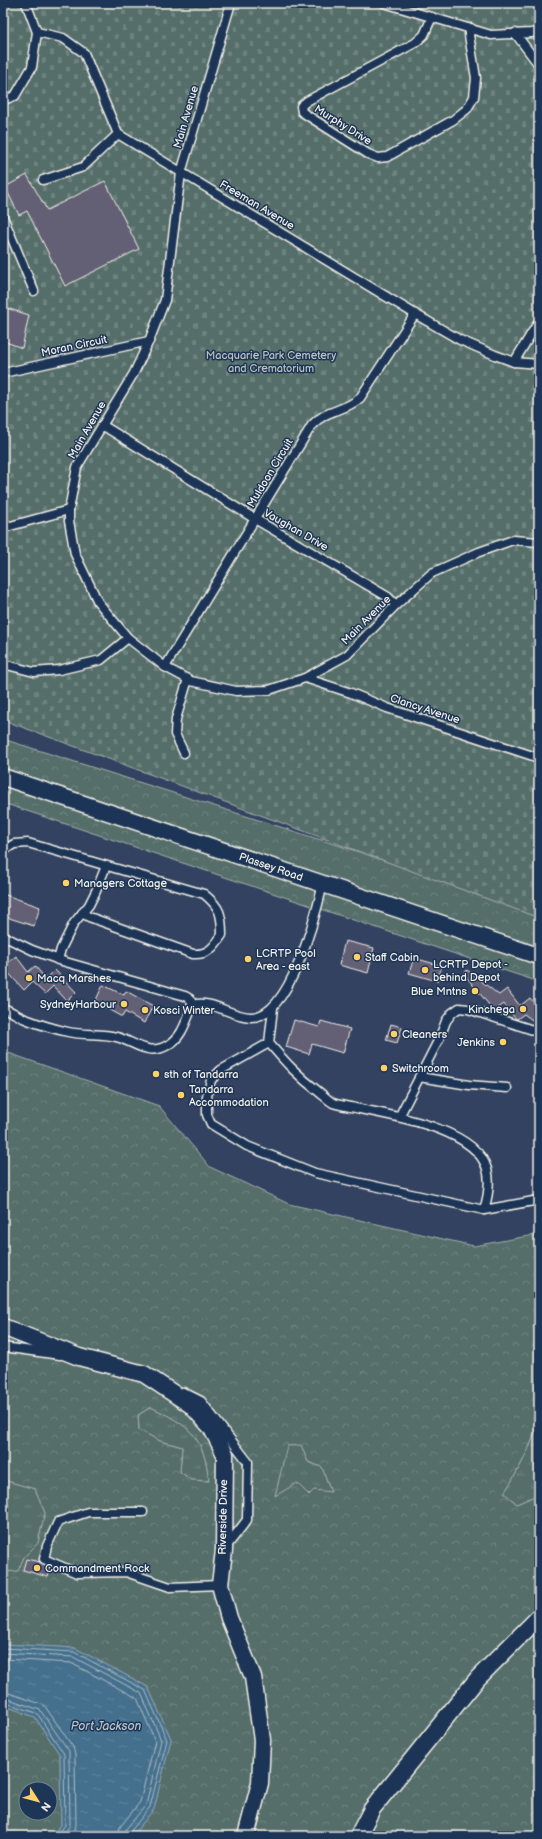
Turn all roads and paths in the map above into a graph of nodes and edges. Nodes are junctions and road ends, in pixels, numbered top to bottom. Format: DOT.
graph roads {
  1 [pos="26,3"];
  2 [pos="231,3"];
  3 [pos="384,3"];
  4 [pos="432,17"];
  5 [pos="471,28"];
  6 [pos="539,31"];
  7 [pos="37,32"];
  8 [pos="515,33"];
  9 [pos="539,65"];
  10 [pos="3,100"];
  11 [pos="118,134"];
  12 [pos="181,173"];
  13 [pos="43,180"];
  14 [pos="3,217"];
  15 [pos="34,291"];
  16 [pos="415,314"];
  17 [pos="539,321"];
  18 [pos="149,341"];
  19 [pos="514,362"];
  20 [pos="539,364"];
  21 [pos="3,373"];
  22 [pos="102,425"];
  23 [pos="69,510"];
  24 [pos="255,519"];
  25 [pos="3,528"];
  26 [pos="539,542"];
  27 [pos="396,605"];
  28 [pos="128,638"];
  29 [pos="3,664"];
  30 [pos="165,667"];
  31 [pos="305,678"];
  32 [pos="188,679"];
  33 [pos="184,752"];
  34 [pos="539,758"];
  35 [pos="3,777"];
  36 [pos="3,851"];
  37 [pos="106,866"];
  38 [pos="323,884"];
  39 [pos="82,913"];
  40 [pos="3,936"];
  41 [pos="537,956"];
  42 [pos="58,960"];
  43 [pos="193,1005"];
  44 [pos="3,1008"];
  45 [pos="273,1008"];
  46 [pos="539,1032"];
  47 [pos="269,1043"];
  48 [pos="419,1077"];
  49 [pos="507,1088"];
  50 [pos="399,1117"];
  51 [pos="539,1200"];
  52 [pos="484,1210"];
  53 [pos="3,1327"];
  54 [pos="3,1348"];
  55 [pos="79,1357"];
  56 [pos="144,1374"];
  57 [pos="143,1512"];
  58 [pos="224,1550"];
  59 [pos="220,1585"];
  60 [pos="539,1617"];
  61 [pos="246,1836"];
  62 [pos="358,1836"];
  1 -- 7 [label="lane"];
  2 -- 12 [label="lane, Main Avenue"];
  3 -- 4 [label="lane"];
  4 -- 5 [label="lane"];
  4 -- 5 [label="lane, Murphy Drive"];
  5 -- 8 [label="lane"];
  6 -- 8 [label="lane"];
  7 -- 10 [label="lane"];
  7 -- 11 [label="lane"];
  8 -- 9 [label="lane"];
  11 -- 12 [label="lane, Freeman Avenue"];
  11 -- 13 [label="lane"];
  12 -- 16 [label="lane, Freeman Avenue"];
  12 -- 18 [label="lane, Main Avenue"];
  14 -- 15 [label="lane"];
  16 -- 19 [label="lane, Freeman Avenue"];
  16 -- 24 [label="lane, Muldoon Circuit"];
  17 -- 19 [label="lane"];
  18 -- 21 [label="lane, Moran Circuit"];
  18 -- 22 [label="lane, Main Avenue"];
  19 -- 20 [label="lane, Freeman Avenue"];
  22 -- 23 [label="lane, Main Avenue"];
  22 -- 24 [label="lane, Vaughan Drive"];
  23 -- 25 [label="lane"];
  23 -- 28 [label="lane, Main Avenue"];
  24 -- 27 [label="lane, Vaughan Drive"];
  24 -- 30 [label="lane, Muldoon Circuit"];
  26 -- 27 [label="lane, Main Avenue"];
  27 -- 31 [label="lane, Main Avenue"];
  28 -- 29 [label="lane"];
  28 -- 30 [label="lane, Main Avenue"];
  30 -- 32 [label="lane, Main Avenue"];
  31 -- 32 [label="lane, Main Avenue"];
  31 -- 34 [label="lane, Clancy Avenue"];
  32 -- 33 [label="lane"];
  35 -- 38 [label="street, Plassey Road"];
  36 -- 37 [label="lane"];
  37 -- 39 [label="lane"];
  37 -- 39 [label="lane"];
  38 -- 41 [label="street, Plassey Road"];
  38 -- 45 [label="lane"];
  39 -- 42 [label="lane"];
  40 -- 42 [label="lane"];
  42 -- 43 [label="lane"];
  43 -- 44 [label="lane"];
  43 -- 45 [label="lane"];
  45 -- 47 [label="lane"];
  46 -- 48 [label="lane"];
  47 -- 50 [label="lane"];
  47 -- 52 [label="lane"];
  48 -- 49 [label="lane"];
  48 -- 50 [label="lane"];
  50 -- 52 [label="lane"];
  51 -- 52 [label="lane"];
  53 -- 55 [label="street, Riverside Drive"];
  54 -- 55 [label="lane"];
  55 -- 56 [label="street, Riverside Drive"];
  56 -- 58 [label="street, Riverside Drive"];
  56 -- 58 [label="lane"];
  57 -- 59 [label="lane"];
  58 -- 59 [label="street, Riverside Drive"];
  59 -- 61 [label="street, Riverside Drive"];
  60 -- 62 [label="street"];
}
